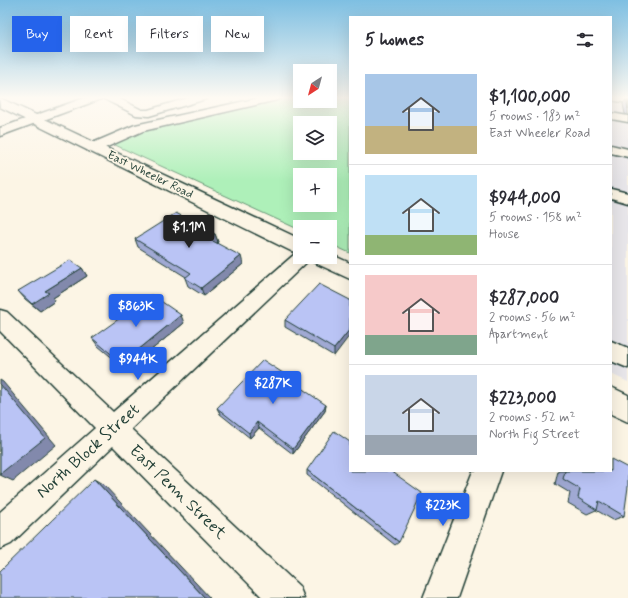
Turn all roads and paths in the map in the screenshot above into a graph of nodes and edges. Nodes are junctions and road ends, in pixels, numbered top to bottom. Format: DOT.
graph roads {
  1 [pos="19,125"];
  2 [pos="47,125"];
  3 [pos="154,125"];
  4 [pos="0,132"];
  5 [pos="93,148"];
  6 [pos="612,149"];
  7 [pos="628,153"];
  8 [pos="612,193"];
  9 [pos="628,198"];
  10 [pos="293,244"];
  11 [pos="294,264"];
  12 [pos="334,264"];
  13 [pos="349,272"];
  14 [pos="0,318"];
  15 [pos="612,351"];
  16 [pos="628,358"];
  17 [pos="612,401"];
  18 [pos="628,409"];
  19 [pos="113,428"];
  20 [pos="487,472"];
  21 [pos="0,533"];
  22 [pos="287,598"];
  23 [pos="440,598"];
  1 -- 4 [label="street"];
  2 -- 5 [label="main road, East Wheeler Road"];
  3 -- 5 [label="street"];
  5 -- 10 [label="main road, East Wheeler Road"];
  6 -- 7 [label="street"];
  8 -- 9 [label="street"];
  11 -- 19 [label="street, North Block Street"];
  12 -- 13 [label="main road"];
  14 -- 19 [label="street, East Penn Street"];
  15 -- 16 [label="street"];
  17 -- 18 [label="main road"];
  19 -- 21 [label="street, North Block Street"];
  19 -- 22 [label="street, East Penn Street"];
  20 -- 23 [label="street"];
}
